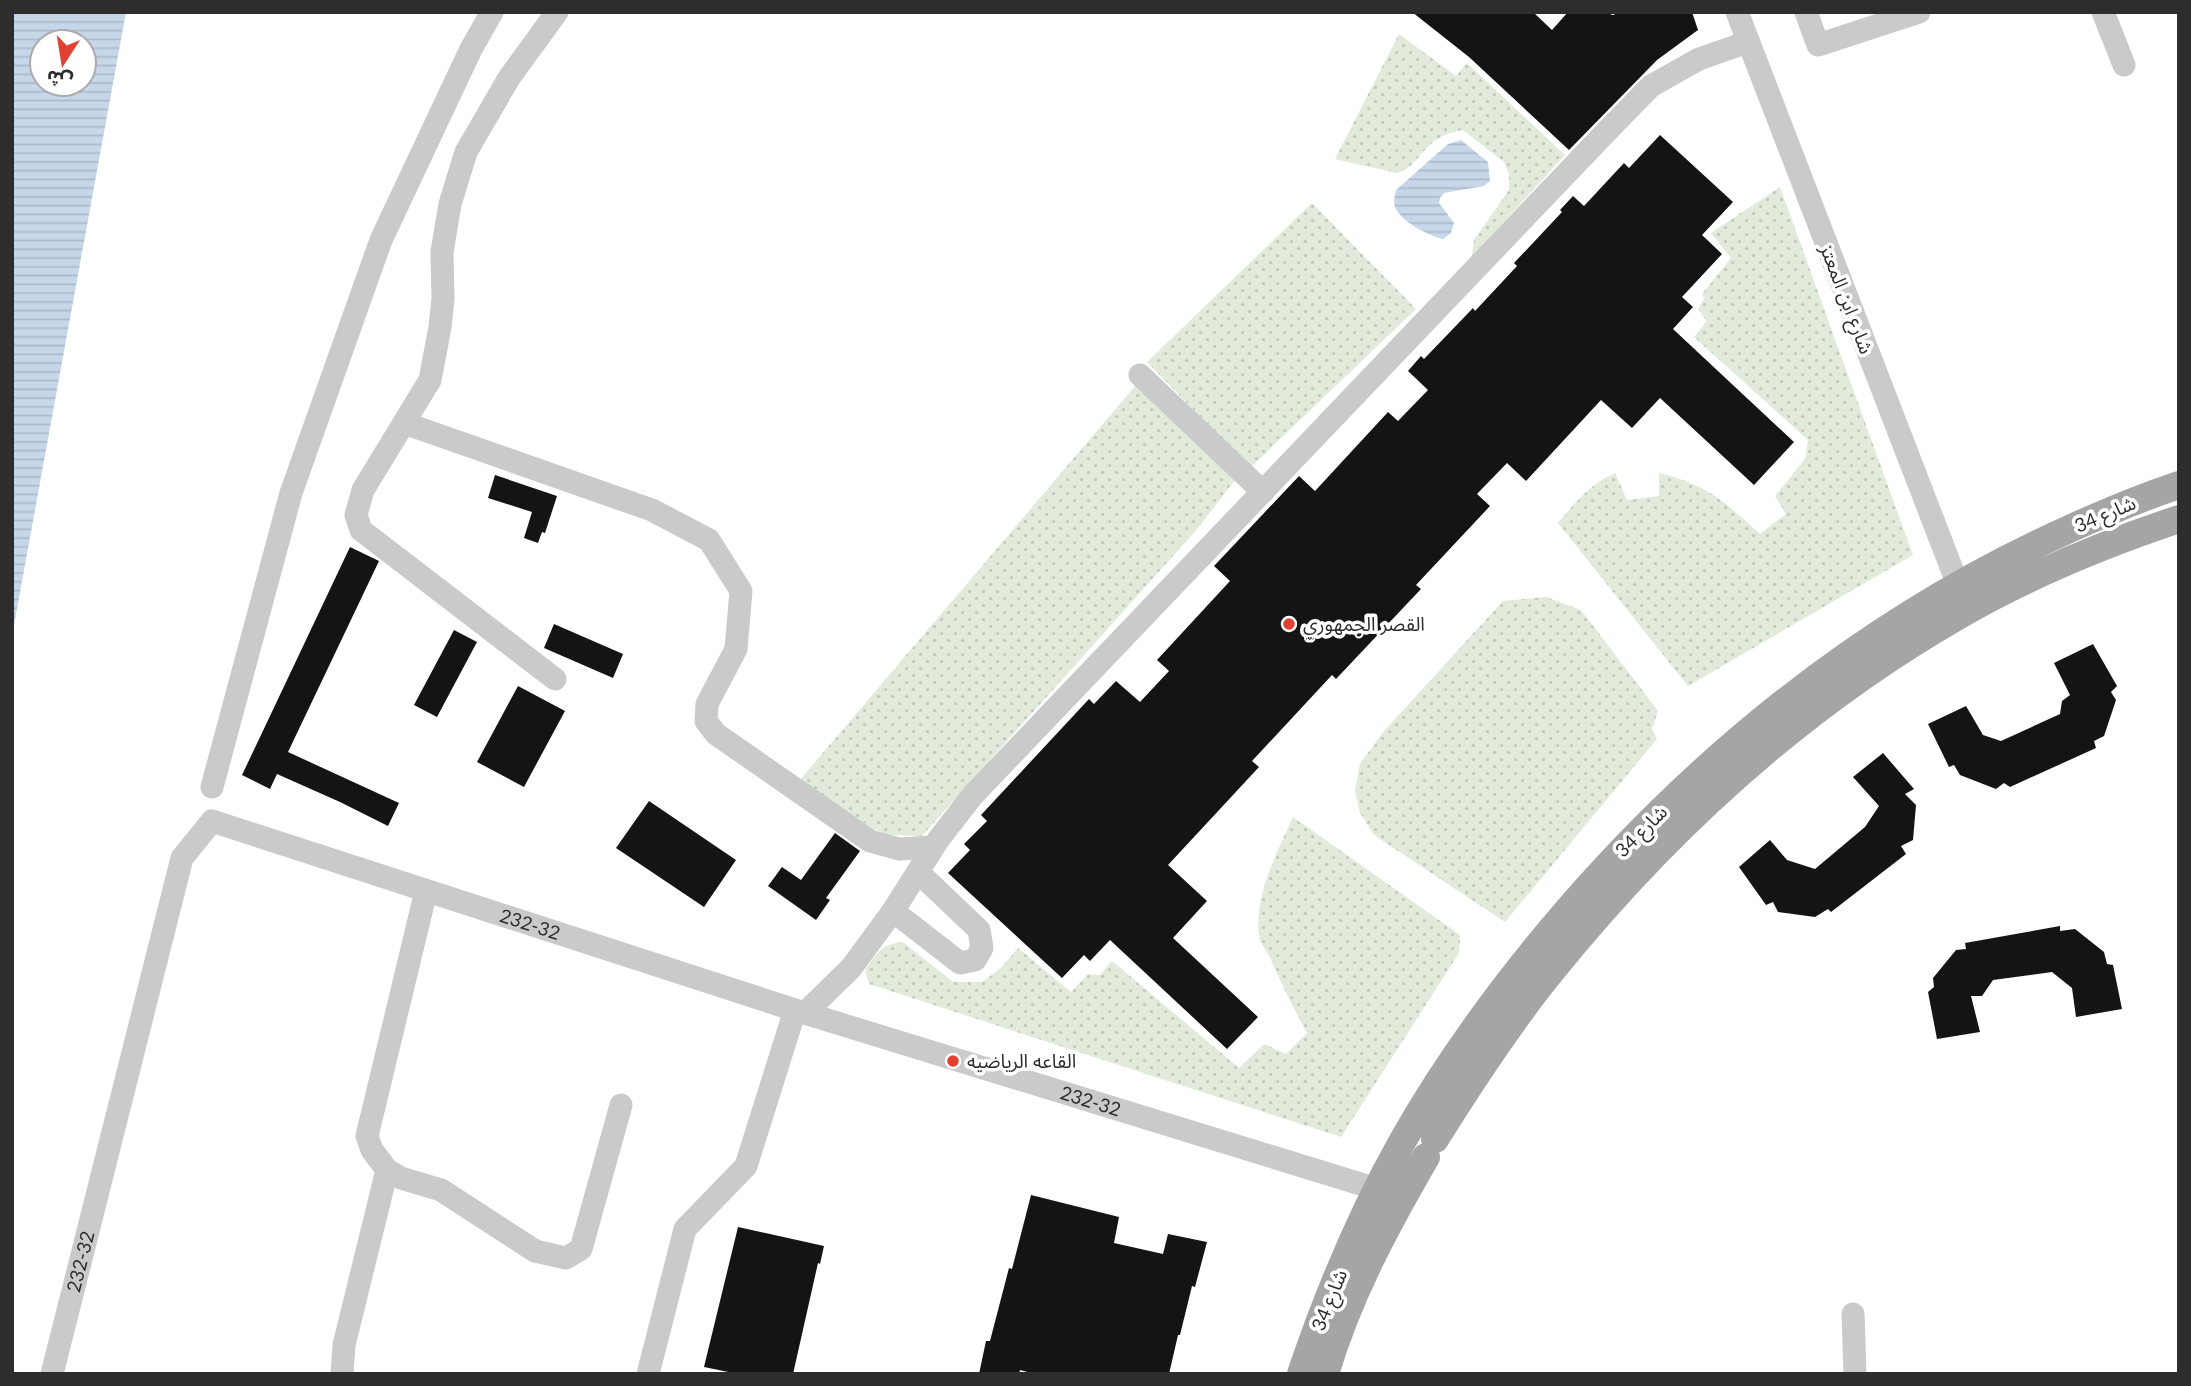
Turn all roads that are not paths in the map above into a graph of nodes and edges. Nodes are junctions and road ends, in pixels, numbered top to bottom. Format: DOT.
graph roads {
  1 [pos="492,12"];
  2 [pos="557,12"];
  3 [pos="1737,12"];
  4 [pos="1806,12"];
  5 [pos="1919,12"];
  6 [pos="2103,12"];
  7 [pos="1748,42"];
  8 [pos="2124,65"];
  9 [pos="1140,375"];
  10 [pos="404,424"];
  11 [pos="2179,485"];
  12 [pos="1263,492"];
  13 [pos="2179,519"];
  14 [pos="1958,585"];
  15 [pos="555,679"];
  16 [pos="212,787"];
  17 [pos="933,847"];
  18 [pos="918,872"];
  19 [pos="426,891"];
  20 [pos="893,911"];
  21 [pos="800,1012"];
  22 [pos="621,1105"];
  23 [pos="387,1170"];
  24 [pos="1390,1193"];
  25 [pos="1853,1314"];
  26 [pos="52,1374"];
  27 [pos="342,1374"];
  28 [pos="648,1374"];
  29 [pos="1301,1374"];
  30 [pos="1325,1374"];
  31 [pos="1854,1374"];
  1 -- 16 [label="street"];
  2 -- 10 [label="street"];
  3 -- 7 [label="street, شارع ابن المعتز"];
  4 -- 5 [label="street"];
  6 -- 8 [label="street"];
  7 -- 12 [label="street"];
  7 -- 14 [label="street, شارع ابن المعتز"];
  9 -- 12 [label="street"];
  10 -- 15 [label="street"];
  10 -- 17 [label="street"];
  11 -- 14 [label="main road, شارع 34"];
  12 -- 17 [label="street"];
  13 -- 24 [label="main road, شارع 34"];
  14 -- 24 [label="main road, شارع 34"];
  17 -- 18 [label="street"];
  18 -- 20 [label="street"];
  18 -- 20 [label="street"];
  19 -- 21 [label="street, 232-32"];
  19 -- 23 [label="street"];
  19 -- 26 [label="street, 232-32"];
  20 -- 21 [label="street"];
  21 -- 24 [label="street, 232-32"];
  21 -- 28 [label="street"];
  22 -- 23 [label="street"];
  23 -- 27 [label="street"];
  24 -- 29 [label="main road, شارع 34"];
  24 -- 30 [label="main road, شارع 34"];
  25 -- 31 [label="street"];
}
